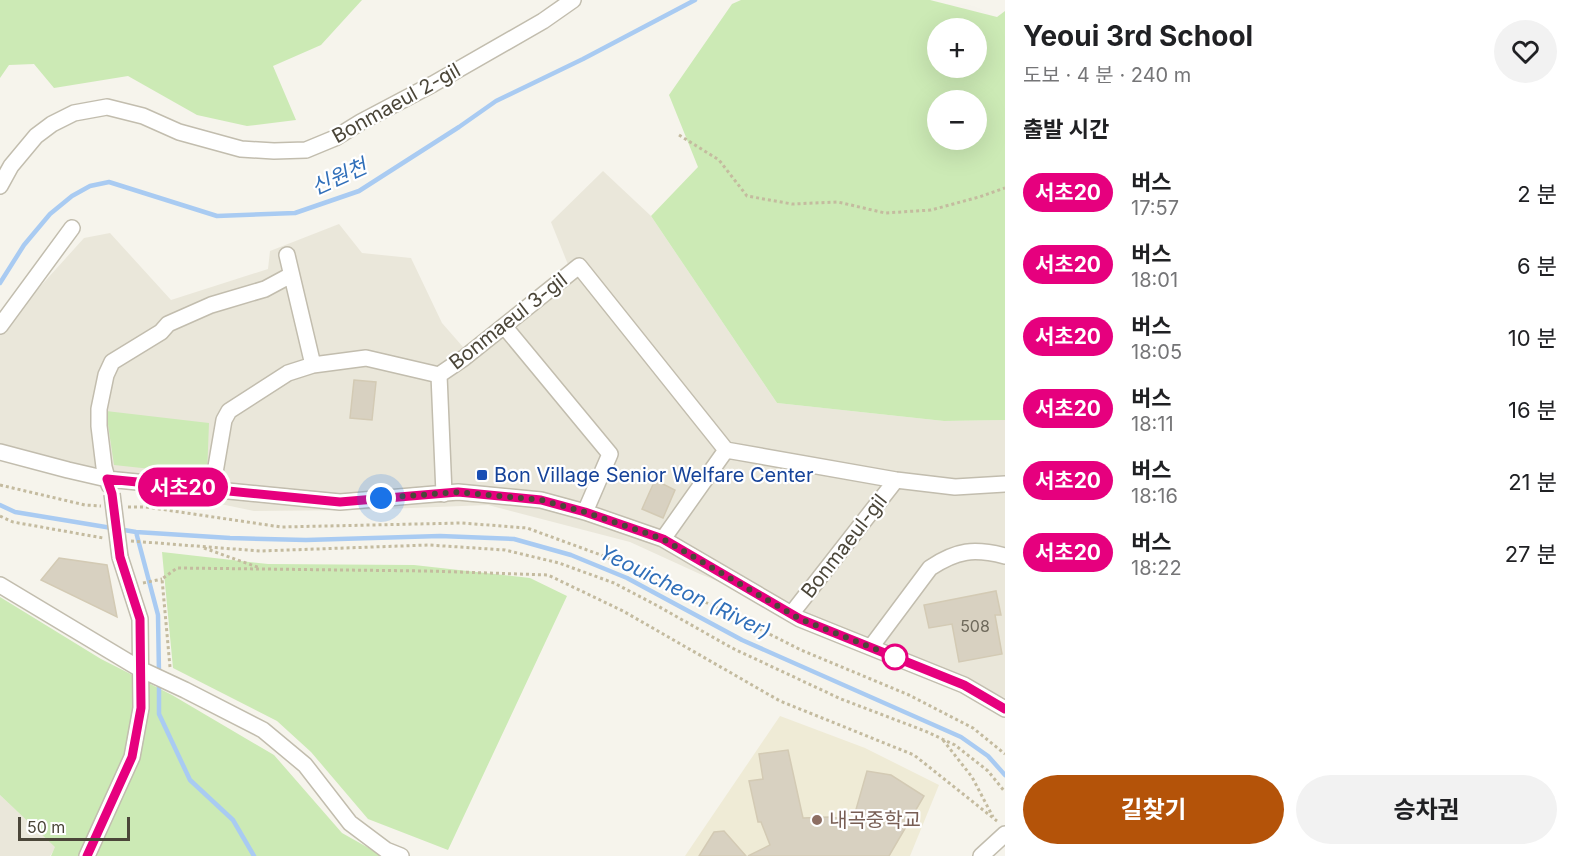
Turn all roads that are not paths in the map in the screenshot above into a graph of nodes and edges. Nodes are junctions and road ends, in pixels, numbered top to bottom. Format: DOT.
graph roads {
  1 [pos="573,0"];
  2 [pos="0,186"];
  3 [pos="72,228"];
  4 [pos="286,255"];
  5 [pos="291,275"];
  6 [pos="0,326"];
  7 [pos="504,326"];
  8 [pos="314,365"];
  9 [pos="439,375"];
  10 [pos="726,450"];
  11 [pos="0,452"];
  12 [pos="107,479"];
  13 [pos="896,480"];
  14 [pos="1005,484"];
  15 [pos="212,490"];
  16 [pos="444,490"];
  17 [pos="585,512"];
  18 [pos="663,539"];
  19 [pos="1005,556"];
  20 [pos="0,585"];
  21 [pos="792,613"];
  22 [pos="871,647"];
  23 [pos="144,671"];
  24 [pos="1005,709"];
  25 [pos="1002,829"];
  26 [pos="87,856"];
  27 [pos="401,856"];
  28 [pos="981,856"];
  1 -- 2 [label="street, Bonmaeul 2-gil"];
  3 -- 6 [label="street"];
  4 -- 5 [label="street"];
  5 -- 8 [label="street"];
  5 -- 12 [label="street"];
  7 -- 9 [label="street, Bonmaeul 3-gil"];
  7 -- 10 [label="street, Bonmaeul 3-gil"];
  7 -- 17 [label="street"];
  8 -- 9 [label="street"];
  8 -- 15 [label="street"];
  9 -- 16 [label="street, Bonmaeul 3-gil"];
  10 -- 13 [label="street"];
  10 -- 18 [label="street"];
  11 -- 12 [label="street, Bonmaeul-gil"];
  12 -- 15 [label="street, Bonmaeul-gil"];
  12 -- 23 [label="street, bridge"];
  13 -- 14 [label="street"];
  13 -- 21 [label="street, Bonmaeul-gil"];
  15 -- 16 [label="street, Bonmaeul-gil"];
  16 -- 17 [label="street, Bonmaeul-gil"];
  17 -- 18 [label="street, Bonmaeul-gil"];
  18 -- 21 [label="street, Bonmaeul-gil"];
  19 -- 22 [label="street"];
  20 -- 23 [label="street"];
  21 -- 22 [label="street, Bonmaeul-gil"];
  22 -- 24 [label="street, Bonmaeul-gil"];
  23 -- 26 [label="street"];
  23 -- 27 [label="street"];
  25 -- 28 [label="street"];
}
